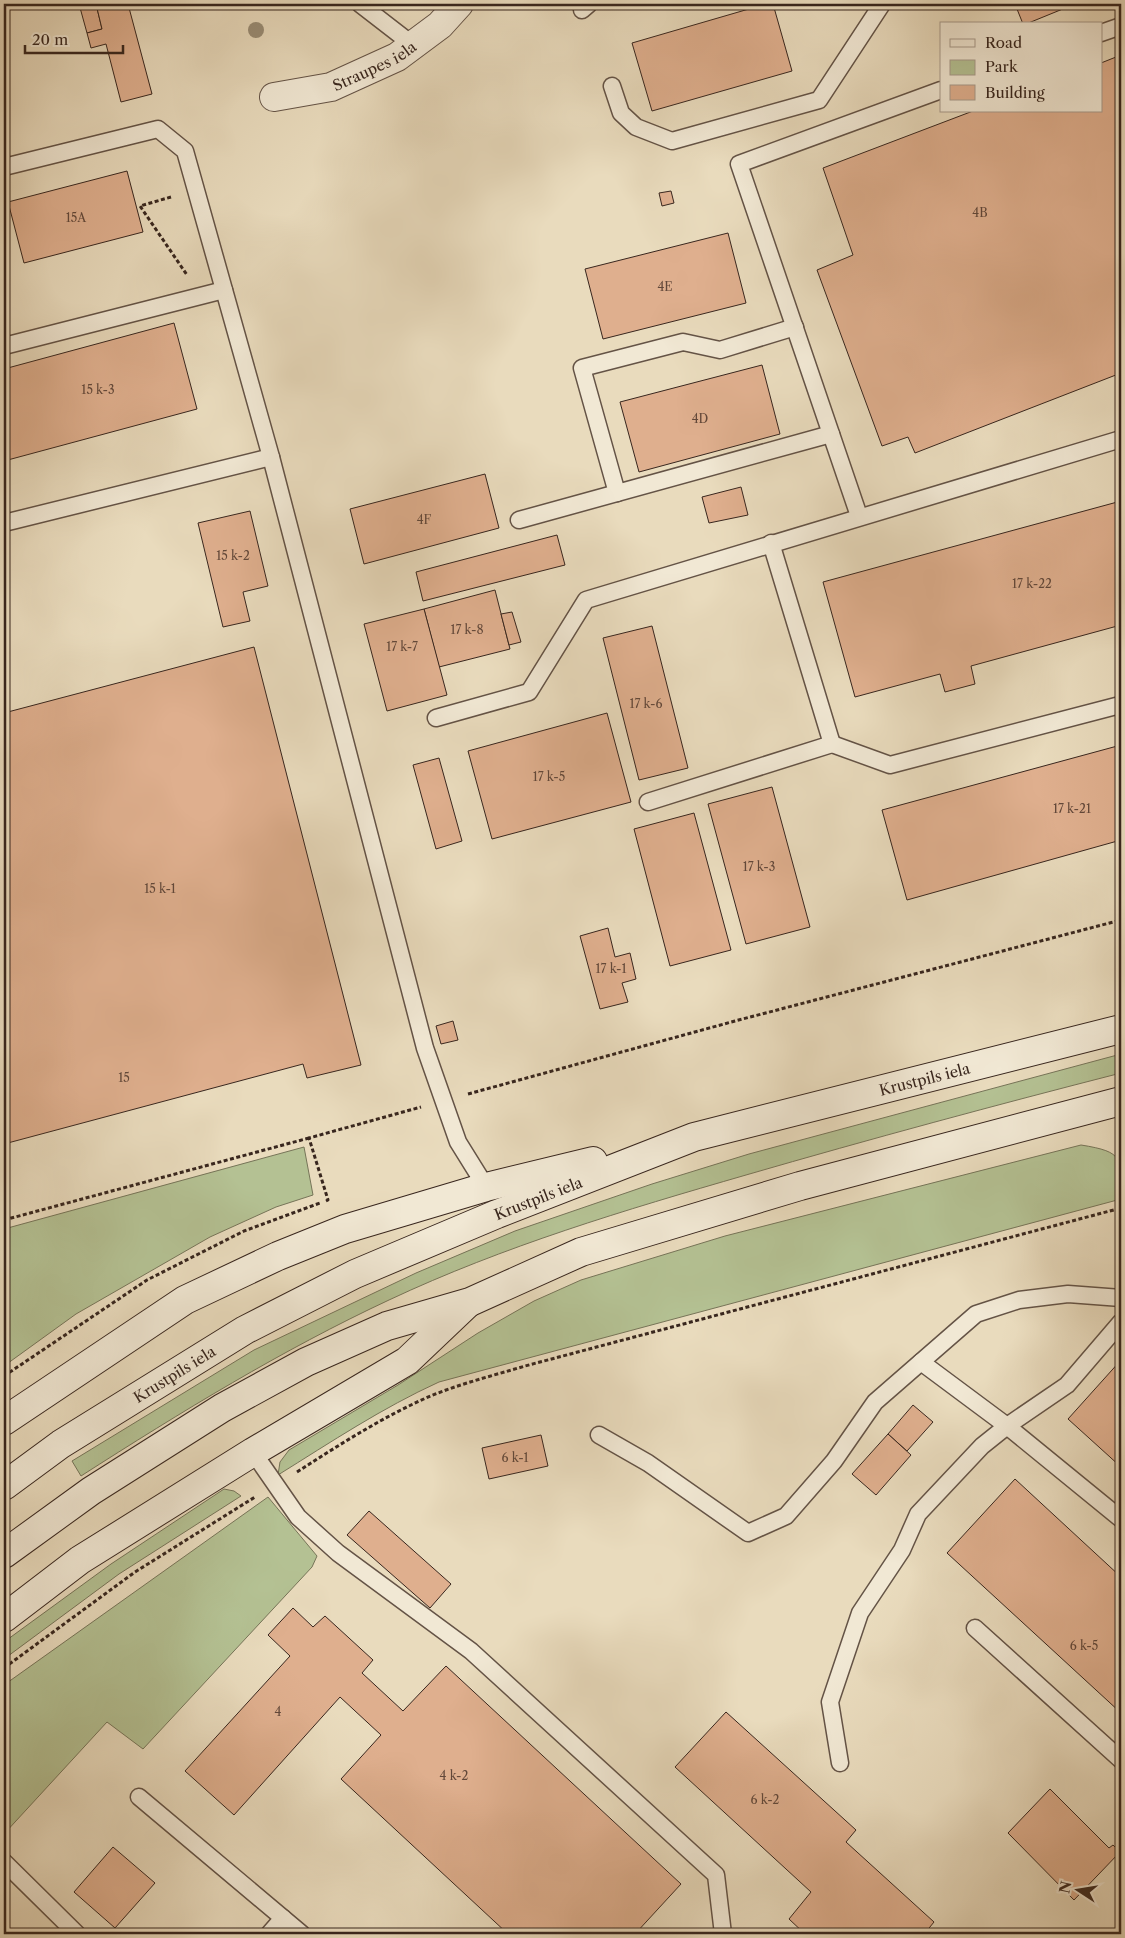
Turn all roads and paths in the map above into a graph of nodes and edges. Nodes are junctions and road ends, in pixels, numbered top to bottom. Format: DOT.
graph roads {
  1 [pos="360,4"];
  2 [pos="459,4"];
  3 [pos="882,4"];
  4 [pos="1121,26"];
  5 [pos="1102,33"];
  6 [pos="413,45"];
  7 [pos="612,86"];
  8 [pos="940,90"];
  9 [pos="274,97"];
  10 [pos="4,167"];
  11 [pos="196,190"];
  12 [pos="224,290"];
  13 [pos="201,296"];
  14 [pos="795,327"];
  15 [pos="4,346"];
  16 [pos="831,434"];
  17 [pos="1121,439"];
  18 [pos="271,457"];
  19 [pos="617,493"];
  20 [pos="859,516"];
  21 [pos="519,520"];
  22 [pos="4,523"];
  23 [pos="771,543"];
  24 [pos="1120,706"];
  25 [pos="436,718"];
  26 [pos="832,744"];
  27 [pos="648,802"];
  28 [pos="1121,920"];
  29 [pos="1121,1029"];
  30 [pos="443,1101"];
  31 [pos="1121,1101"];
  32 [pos="694,1137"];
  33 [pos="309,1138"];
  34 [pos="486,1187"];
  35 [pos="1121,1208"];
  36 [pos="4,1220"];
  37 [pos="1121,1298"];
  38 [pos="470,1302"];
  39 [pos="1121,1322"];
  40 [pos="921,1362"];
  41 [pos="4,1376"];
  42 [pos="4,1420"];
  43 [pos="1007,1426"];
  44 [pos="599,1435"];
  45 [pos="253,1452"];
  46 [pos="275,1485"];
  47 [pos="4,1486"];
  48 [pos="1121,1519"];
  49 [pos="4,1554"];
  50 [pos="4,1618"];
  51 [pos="976,1628"];
  52 [pos="4,1668"];
  53 [pos="1121,1760"];
  54 [pos="840,1763"];
  55 [pos="139,1797"];
  56 [pos="4,1862"];
  57 [pos="283,1918"];
  58 [pos="77,1934"];
  59 [pos="269,1934"];
  60 [pos="302,1934"];
  61 [pos="723,1934"];
  1 -- 6 [label="lane"];
  2 -- 6 [label="main road, Straupes iela"];
  3 -- 7 [label="lane"];
  4 -- 5 [label="lane"];
  6 -- 9 [label="main road, Straupes iela"];
  8 -- 14 [label="lane"];
  10 -- 11 [label="lane"];
  11 -- 12 [label="lane"];
  11 -- 13 [label="path"];
  12 -- 13 [label="lane"];
  12 -- 18 [label="lane"];
  13 -- 15 [label="lane"];
  14 -- 16 [label="lane"];
  14 -- 19 [label="lane"];
  16 -- 19 [label="lane"];
  16 -- 20 [label="lane"];
  17 -- 20 [label="lane"];
  18 -- 22 [label="lane"];
  18 -- 30 [label="lane"];
  19 -- 21 [label="lane"];
  20 -- 23 [label="lane"];
  23 -- 25 [label="lane"];
  23 -- 26 [label="lane"];
  24 -- 26 [label="lane"];
  26 -- 27 [label="lane"];
  28 -- 30 [label="path"];
  29 -- 32 [label="main road, Krustpils iela"];
  30 -- 33 [label="path"];
  30 -- 34 [label="lane"];
  31 -- 38 [label="main road"];
  32 -- 34 [label="main road"];
  32 -- 47 [label="main road, Krustpils iela"];
  33 -- 36 [label="path"];
  33 -- 41 [label="path"];
  34 -- 42 [label="main road"];
  35 -- 46 [label="path"];
  37 -- 40 [label="lane"];
  38 -- 45 [label="main road"];
  38 -- 49 [label="main road"];
  39 -- 43 [label="lane"];
  40 -- 43 [label="lane"];
  40 -- 44 [label="lane"];
  43 -- 48 [label="lane"];
  43 -- 54 [label="lane"];
  45 -- 46 [label="lane"];
  45 -- 50 [label="main road"];
  46 -- 52 [label="path"];
  46 -- 61 [label="lane"];
  51 -- 53 [label="lane"];
  55 -- 57 [label="lane"];
  56 -- 58 [label="lane"];
  57 -- 59 [label="lane"];
  57 -- 60 [label="lane"];
}
